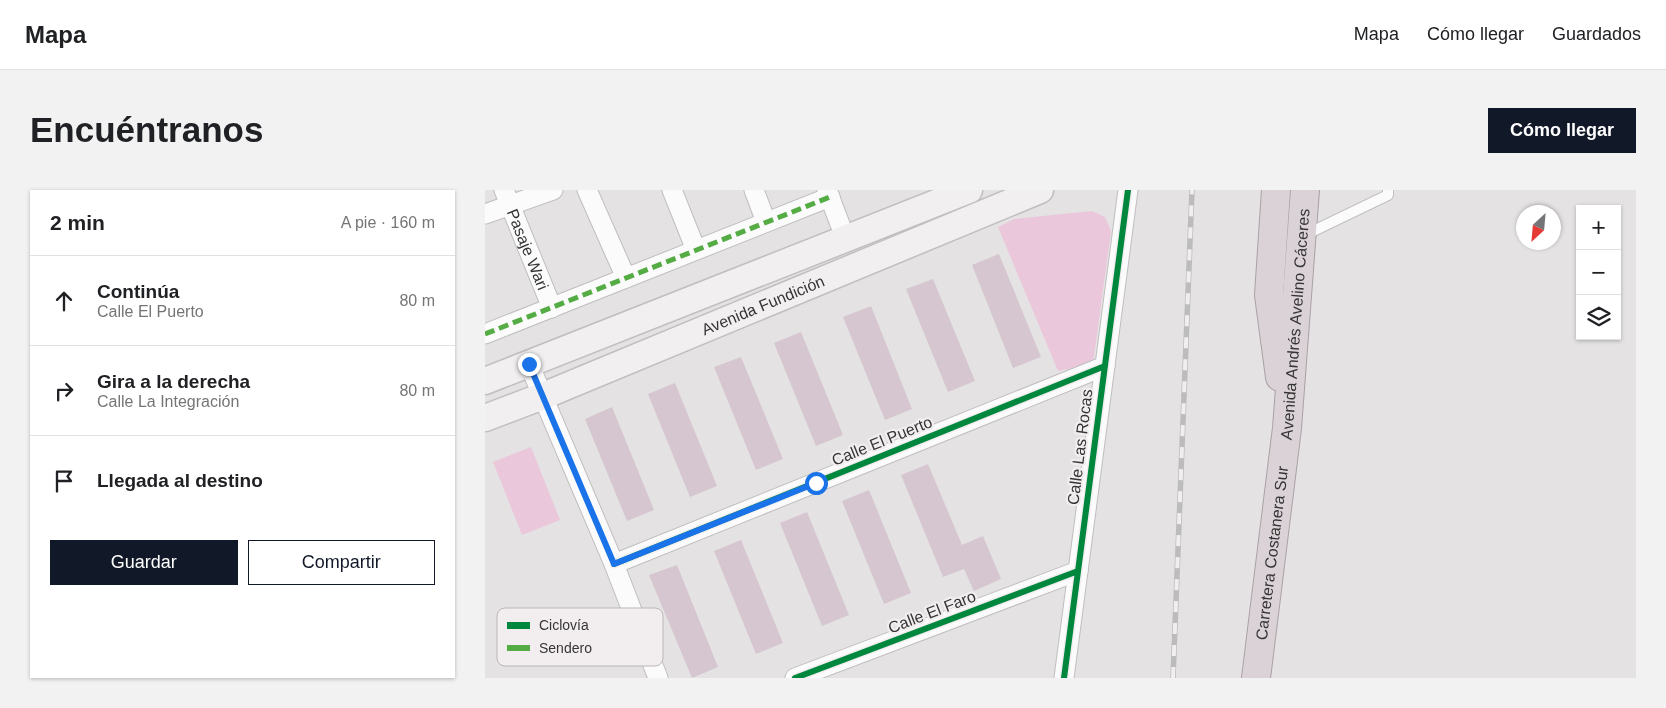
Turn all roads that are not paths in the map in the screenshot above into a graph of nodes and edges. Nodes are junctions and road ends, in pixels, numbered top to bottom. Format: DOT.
graph roads {
  1 [pos="553,190"];
  2 [pos="587,190"];
  3 [pos="672,190"];
  4 [pos="754,190"];
  5 [pos="969,190"];
  6 [pos="1040,190"];
  7 [pos="1128,190"];
  8 [pos="1305,190"];
  9 [pos="1388,190"];
  10 [pos="1276,191"];
  11 [pos="828,193"];
  12 [pos="506,197"];
  13 [pos="485,214"];
  14 [pos="767,222"];
  15 [pos="1302,237"];
  16 [pos="846,240"];
  17 [pos="696,250"];
  18 [pos="626,278"];
  19 [pos="552,308"];
  20 [pos="485,334"];
  21 [pos="529,364"];
  22 [pos="1105,366"];
  23 [pos="485,381"];
  24 [pos="543,396"];
  25 [pos="485,418"];
  26 [pos="1287,428"];
  27 [pos="614,564"];
  28 [pos="1078,571"];
  29 [pos="631,608"];
  30 [pos="654,666"];
  31 [pos="659,678"];
  32 [pos="795,678"];
  33 [pos="1064,678"];
  34 [pos="1256,678"];
  1 -- 12 [label="street"];
  2 -- 18 [label="street"];
  3 -- 17 [label="street"];
  4 -- 14 [label="street"];
  5 -- 16 [label="main road, Avenida Fundición"];
  6 -- 24 [label="main road, Avenida Fundición"];
  7 -- 22 [label="street, Calle Las Rocas"];
  8 -- 15 [label="highway, Avenida Andrés Avelino Cáceres"];
  9 -- 15 [label="lane"];
  10 -- 26 [label="highway, Avenida Andrés Avelino Cáceres"];
  11 -- 14 [label="street"];
  11 -- 16 [label="street"];
  12 -- 13 [label="street"];
  12 -- 19 [label="street, Pasaje Wari"];
  14 -- 17 [label="street"];
  15 -- 26 [label="highway, Avenida Andrés Avelino Cáceres"];
  16 -- 21 [label="main road, Avenida Fundición"];
  17 -- 18 [label="street"];
  18 -- 19 [label="street"];
  19 -- 20 [label="street"];
  21 -- 23 [label="main road, Avenida Fundición"];
  21 -- 24 [label="street"];
  22 -- 27 [label="street, Calle El Puerto"];
  22 -- 28 [label="street, Calle Las Rocas"];
  24 -- 25 [label="main road, Avenida Fundición"];
  24 -- 27 [label="street"];
  26 -- 34 [label="highway, Carretera Costanera Sur"];
  27 -- 29 [label="street"];
  28 -- 32 [label="street, Calle El Faro"];
  28 -- 33 [label="street, Calle Las Rocas"];
  30 -- 31 [label="street"];
}
